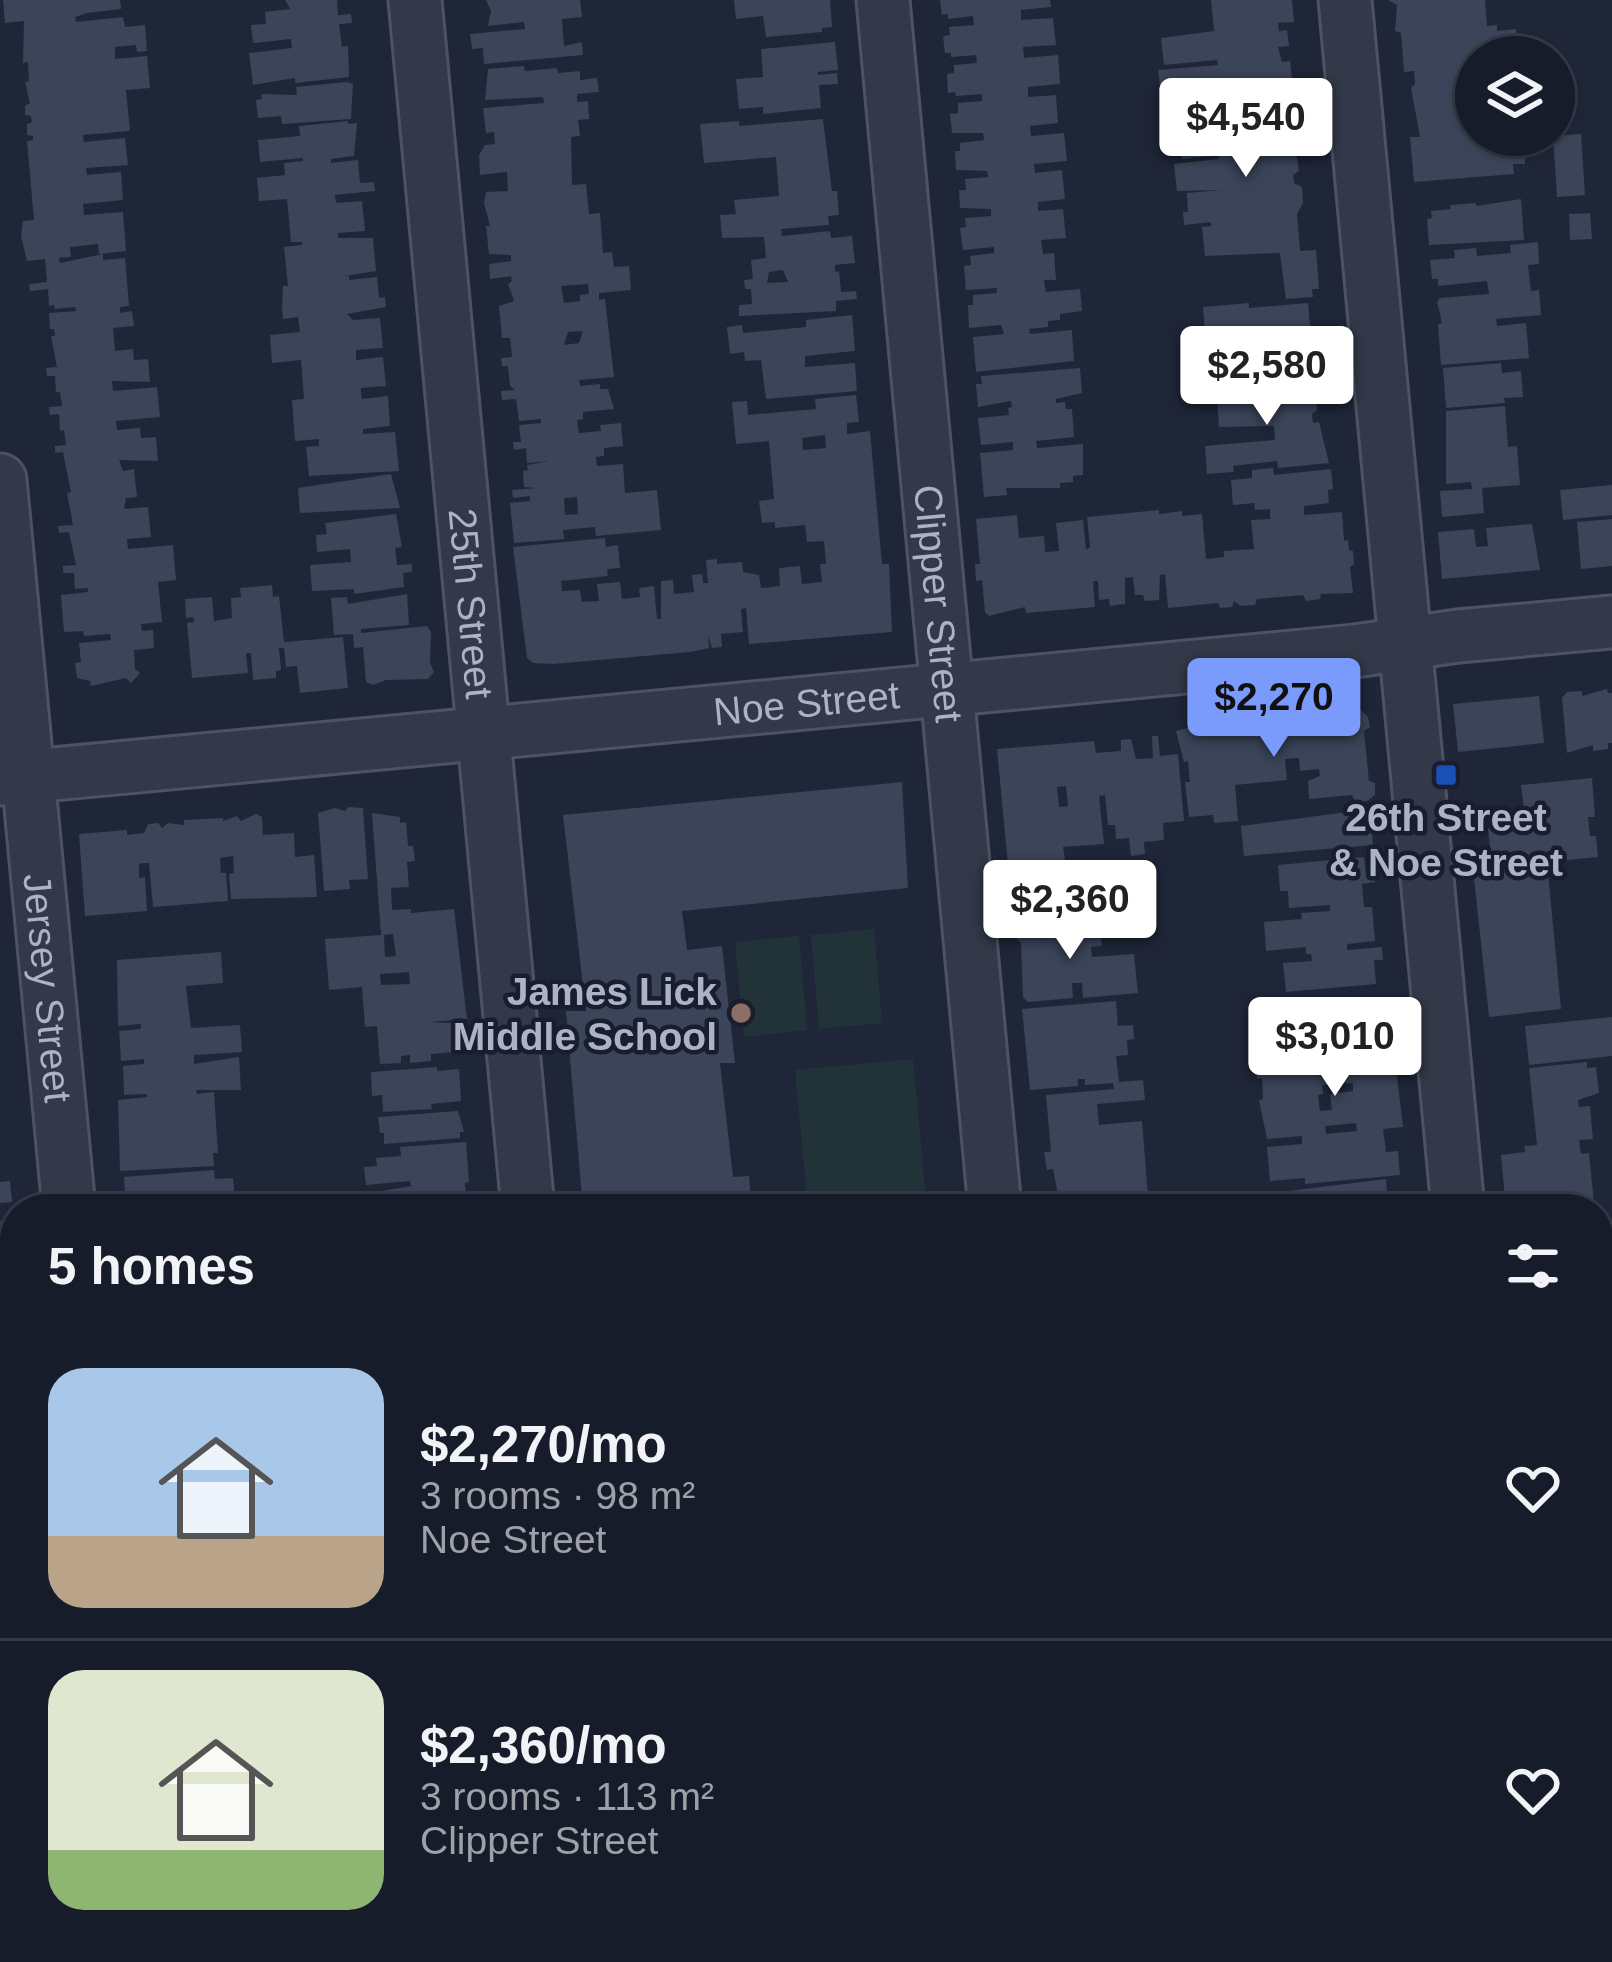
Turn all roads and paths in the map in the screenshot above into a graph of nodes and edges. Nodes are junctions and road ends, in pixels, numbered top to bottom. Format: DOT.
graph roads {
  1 [pos="415,0"];
  2 [pos="883,0"];
  3 [pos="1346,0"];
  4 [pos="0,480"];
  5 [pos="1612,622"];
  6 [pos="1406,644"];
  7 [pos="947,690"];
  8 [pos="484,733"];
  9 [pos="14,778"];
  10 [pos="67,1194"];
  11 [pos="527,1194"];
  12 [pos="994,1194"];
  13 [pos="1457,1194"];
  1 -- 8 [label="street, 25th Street"];
  2 -- 7 [label="street, Clipper Street"];
  3 -- 6 [label="street"];
  4 -- 9 [label="street, Jersey Street"];
  5 -- 6 [label="street, Noe Street"];
  6 -- 7 [label="street, Noe Street"];
  6 -- 13 [label="street"];
  7 -- 8 [label="street, Noe Street"];
  7 -- 12 [label="street, Clipper Street"];
  8 -- 9 [label="street, Noe Street"];
  8 -- 11 [label="street, 25th Street"];
  9 -- 10 [label="street, Jersey Street"];
}
